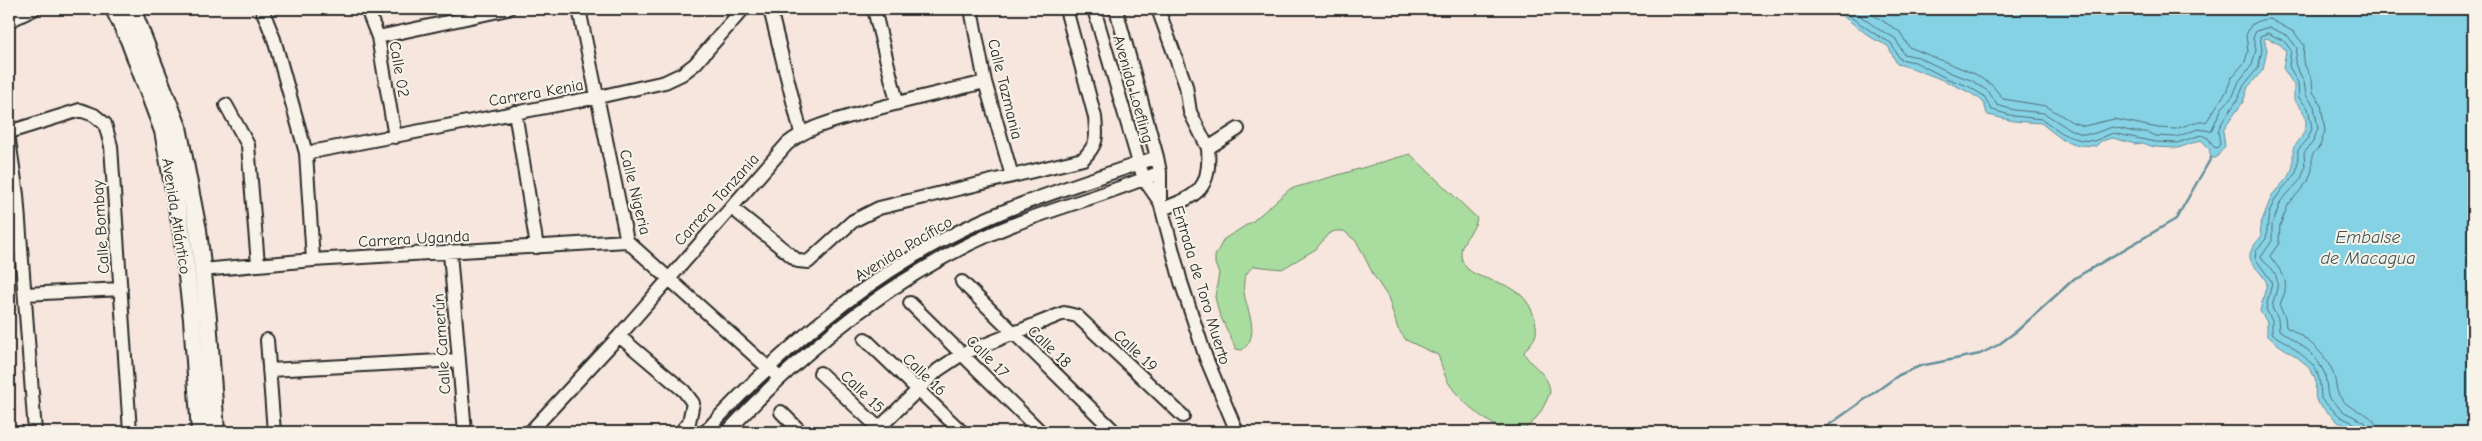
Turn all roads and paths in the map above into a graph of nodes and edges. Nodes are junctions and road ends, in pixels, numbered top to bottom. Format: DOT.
graph roads {
  1 [pos="34,9"];
  2 [pos="114,9"];
  3 [pos="132,9"];
  4 [pos="262,9"];
  5 [pos="367,9"];
  6 [pos="508,9"];
  7 [pos="579,9"];
  8 [pos="743,9"];
  9 [pos="770,9"];
  10 [pos="874,9"];
  11 [pos="971,9"];
  12 [pos="1066,9"];
  13 [pos="1094,9"];
  14 [pos="1116,9"];
  15 [pos="1158,9"];
  16 [pos="9,21"];
  17 [pos="378,37"];
  18 [pos="986,82"];
  19 [pos="598,97"];
  20 [pos="897,102"];
  21 [pos="226,106"];
  22 [pos="515,112"];
  23 [pos="1238,129"];
  24 [pos="9,132"];
  25 [pos="801,133"];
  26 [pos="395,137"];
  27 [pos="9,140"];
  28 [pos="1208,148"];
  29 [pos="306,153"];
  30 [pos="1158,157"];
  31 [pos="1138,163"];
  32 [pos="1160,172"];
  33 [pos="1012,176"];
  34 [pos="1144,179"];
  35 [pos="1161,206"];
  36 [pos="732,208"];
  37 [pos="627,241"];
  38 [pos="537,246"];
  39 [pos="450,253"];
  40 [pos="313,260"];
  41 [pos="258,264"];
  42 [pos="202,270"];
  43 [pos="668,278"];
  44 [pos="962,282"];
  45 [pos="121,289"];
  46 [pos="25,294"];
  47 [pos="910,304"];
  48 [pos="1013,332"];
  49 [pos="619,336"];
  50 [pos="865,339"];
  51 [pos="267,340"];
  52 [pos="962,354"];
  53 [pos="458,360"];
  54 [pos="769,369"];
  55 [pos="269,370"];
  56 [pos="820,373"];
  57 [pos="781,379"];
  58 [pos="918,389"];
  59 [pos="781,412"];
  60 [pos="1183,416"];
  61 [pos="879,431"];
  62 [pos="35,432"];
  63 [pos="130,432"];
  64 [pos="200,432"];
  65 [pos="216,432"];
  66 [pos="274,432"];
  67 [pos="465,432"];
  68 [pos="530,432"];
  69 [pos="681,432"];
  70 [pos="705,432"];
  71 [pos="727,432"];
  72 [pos="801,432"];
  73 [pos="962,432"];
  74 [pos="1041,432"];
  75 [pos="1115,432"];
  76 [pos="1237,432"];
  1 -- 16 [label="street"];
  2 -- 64 [label="main road, Avenida Atlántico"];
  3 -- 42 [label="main road, Avenida Atlántico"];
  4 -- 29 [label="street"];
  5 -- 17 [label="street, Calle 02"];
  6 -- 17 [label="street"];
  7 -- 19 [label="street, Calle Nigeria"];
  8 -- 19 [label="street, Carrera Kenia"];
  9 -- 25 [label="street"];
  10 -- 20 [label="street"];
  11 -- 18 [label="street, Calle Tazmania"];
  12 -- 33 [label="street"];
  13 -- 31 [label="street, Avenida Loefling"];
  14 -- 30 [label="street, Avenida Loefling"];
  15 -- 28 [label="street"];
  17 -- 26 [label="street, Calle 02"];
  18 -- 20 [label="street, Carrera Tanzania"];
  18 -- 33 [label="street, Calle Tazmania"];
  19 -- 22 [label="street, Carrera Kenia"];
  19 -- 37 [label="street, Calle Nigeria"];
  20 -- 25 [label="street, Carrera Tanzania"];
  21 -- 41 [label="street"];
  22 -- 26 [label="street, Carrera Kenia"];
  22 -- 38 [label="street"];
  23 -- 28 [label="street"];
  24 -- 45 [label="street, Calle Bombay"];
  25 -- 36 [label="street, Carrera Tanzania"];
  26 -- 29 [label="street, Carrera Kenia"];
  27 -- 46 [label="street"];
  28 -- 35 [label="street"];
  29 -- 40 [label="street"];
  30 -- 31 [label="street, Avenida Pacífico"];
  30 -- 32 [label="street, Avenida Loefling"];
  31 -- 34 [label="street, Avenida Loefling"];
  31 -- 54 [label="street, Avenida Pacífico"];
  32 -- 34 [label="street, Avenida Pacífico"];
  32 -- 35 [label="street, Entrada de Toro Muerto"];
  33 -- 36 [label="street"];
  34 -- 35 [label="street, Entrada de Toro Muerto"];
  34 -- 57 [label="street, Avenida Pacífico"];
  35 -- 76 [label="street, Entrada de Toro Muerto"];
  36 -- 43 [label="street, Carrera Tanzania"];
  37 -- 38 [label="street, Carrera Uganda"];
  37 -- 43 [label="street, Calle Nigeria"];
  38 -- 39 [label="street, Carrera Uganda"];
  39 -- 40 [label="street, Carrera Uganda"];
  39 -- 53 [label="street, Calle Camerún"];
  40 -- 41 [label="street, Carrera Uganda"];
  41 -- 42 [label="street, Carrera Uganda"];
  42 -- 65 [label="main road, Avenida Atlántico"];
  43 -- 49 [label="street, Carrera Tanzania"];
  43 -- 54 [label="street, Calle Nigeria"];
  44 -- 48 [label="street, Calle 18"];
  45 -- 46 [label="street"];
  45 -- 63 [label="street, Calle Bombay"];
  46 -- 62 [label="street"];
  47 -- 52 [label="street, Calle 17"];
  48 -- 52 [label="street"];
  48 -- 60 [label="street, Calle 19"];
  48 -- 75 [label="street, Calle 18"];
  49 -- 68 [label="street, Carrera Tanzania"];
  49 -- 69 [label="street"];
  50 -- 58 [label="street, Calle 16"];
  51 -- 55 [label="street"];
  52 -- 58 [label="street"];
  52 -- 74 [label="street, Calle 17"];
  53 -- 55 [label="street"];
  53 -- 67 [label="street, Calle Camerún"];
  54 -- 57 [label="street, Calle Nigeria"];
  54 -- 70 [label="street, Avenida Pacífico"];
  55 -- 66 [label="street"];
  56 -- 61 [label="street, Calle 15"];
  57 -- 71 [label="street, Avenida Pacífico"];
  58 -- 61 [label="street"];
  58 -- 73 [label="street, Calle 16"];
  59 -- 72 [label="street"];
}
